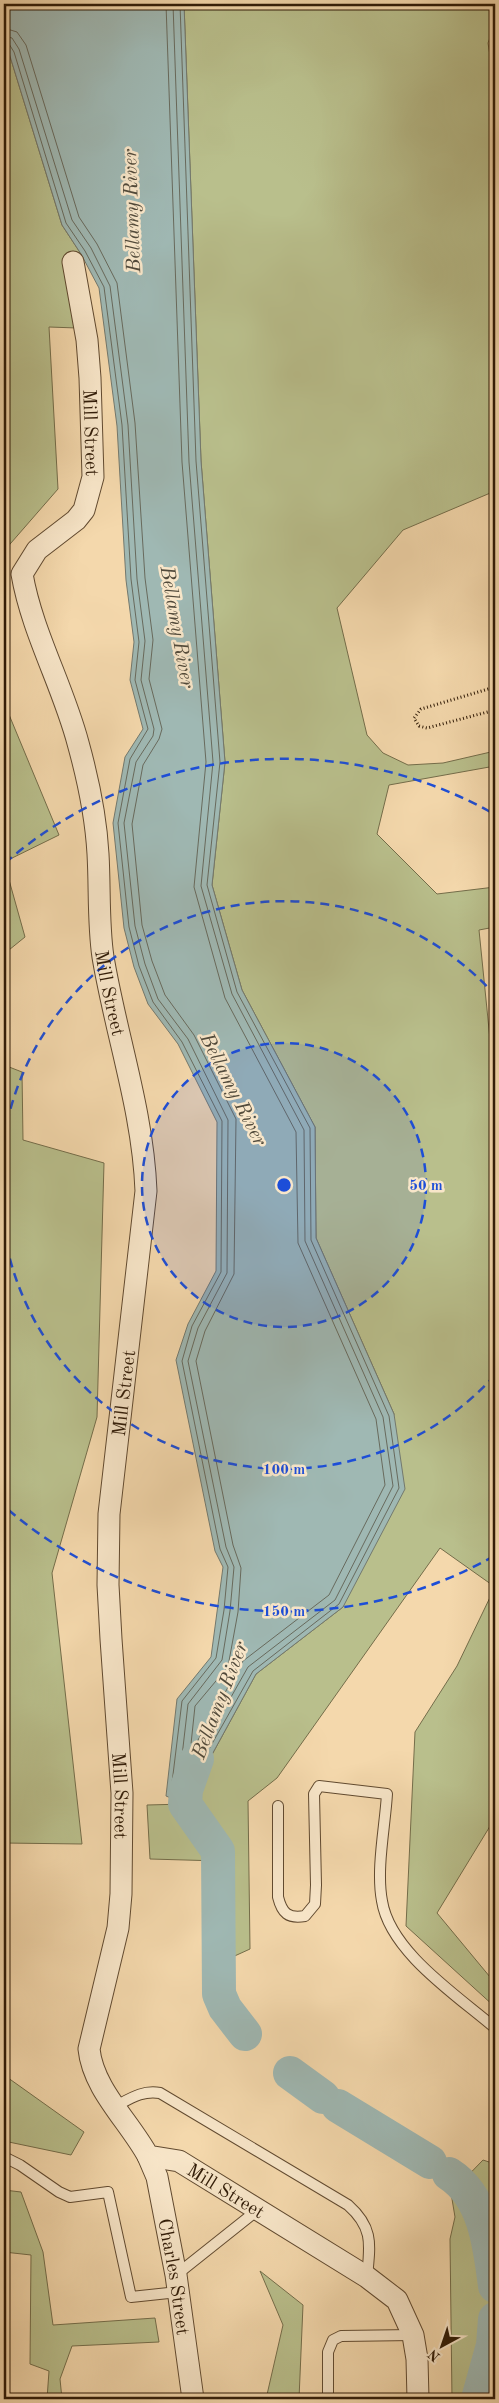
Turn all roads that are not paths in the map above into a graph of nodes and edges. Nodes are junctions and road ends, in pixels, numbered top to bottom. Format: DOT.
graph roads {
  1 [pos="73,262"];
  2 [pos="278,1806"];
  3 [pos="495,2028"];
  4 [pos="116,2106"];
  5 [pos="148,2156"];
  6 [pos="4,2157"];
  7 [pos="259,2209"];
  8 [pos="367,2277"];
  9 [pos="177,2283"];
  10 [pos="413,2336"];
  11 [pos="193,2399"];
  12 [pos="328,2399"];
  13 [pos="418,2399"];
  1 -- 4 [label="street, Mill Street"];
  2 -- 3 [label="lane"];
  4 -- 5 [label="street, Mill Street"];
  4 -- 8 [label="lane"];
  5 -- 7 [label="street, Mill Street"];
  5 -- 9 [label="street, Charles Street"];
  6 -- 9 [label="lane"];
  7 -- 8 [label="street, Mill Street"];
  7 -- 9 [label="lane"];
  8 -- 10 [label="street, Mill Street"];
  9 -- 11 [label="street, Charles Street"];
  10 -- 12 [label="lane"];
  10 -- 13 [label="street, Mill Street"];
}
